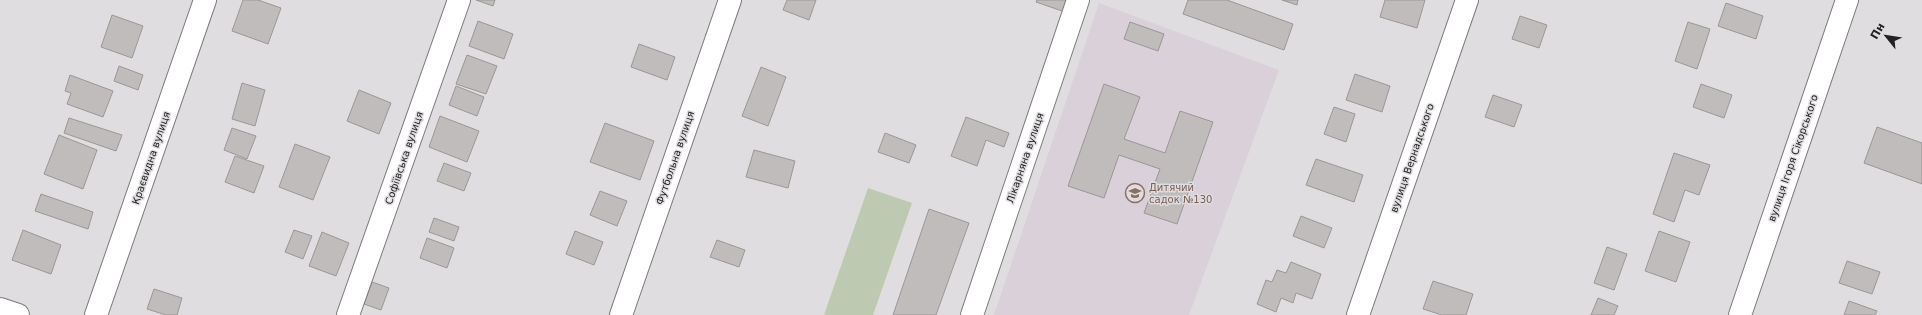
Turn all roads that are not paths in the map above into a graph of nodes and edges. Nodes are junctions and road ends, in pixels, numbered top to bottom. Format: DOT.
graph roads {
  1 [pos="205,0"];
  2 [pos="459,0"];
  3 [pos="730,0"];
  4 [pos="1078,0"];
  5 [pos="1467,0"];
  6 [pos="1847,0"];
  7 [pos="0,309"];
  8 [pos="18,315"];
  9 [pos="96,315"];
  10 [pos="348,315"];
  11 [pos="621,315"];
  12 [pos="972,315"];
  13 [pos="1358,315"];
  14 [pos="1740,315"];
  1 -- 9 [label="street, Краєвидна вулиця"];
  2 -- 10 [label="street, Софіївська вулиця"];
  3 -- 11 [label="street, Футбольна вулиця"];
  4 -- 12 [label="street, Лікарняна вулиця"];
  5 -- 13 [label="street, вулиця Вернадського"];
  6 -- 14 [label="street, вулиця Ігоря Сікорського"];
  7 -- 8 [label="street"];
}
